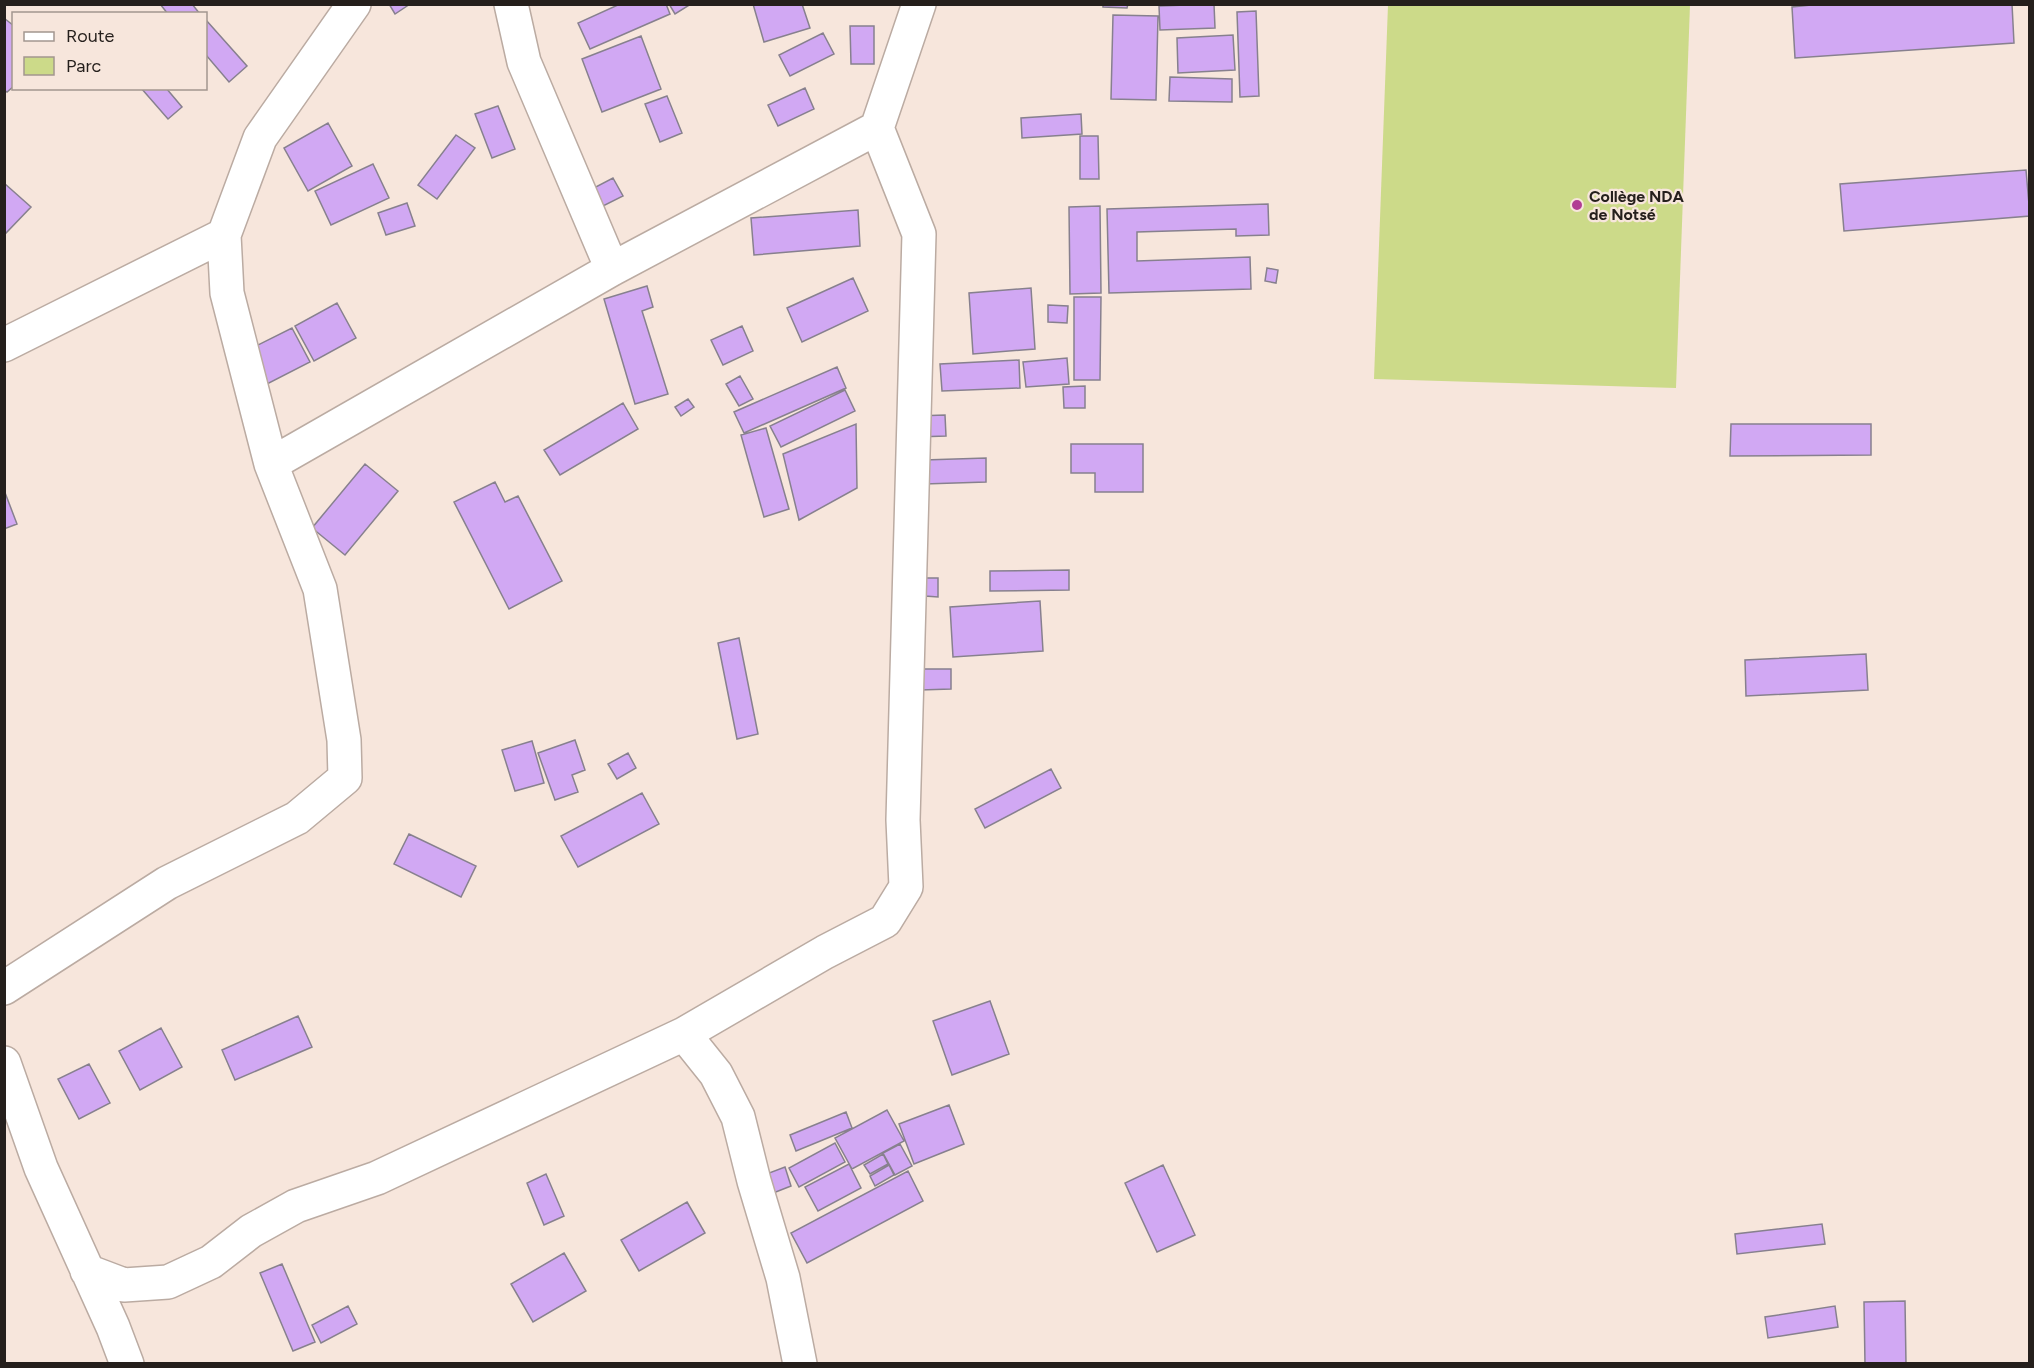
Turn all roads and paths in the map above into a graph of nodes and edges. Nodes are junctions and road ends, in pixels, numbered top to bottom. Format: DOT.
graph roads {
  1 [pos="354,4"];
  2 [pos="512,4"];
  3 [pos="919,4"];
  4 [pos="877,128"];
  5 [pos="224,235"];
  6 [pos="612,270"];
  7 [pos="4,345"];
  8 [pos="271,464"];
  9 [pos="4,988"];
  10 [pos="684,1034"];
  11 [pos="4,1063"];
  12 [pos="87,1271"];
  13 [pos="127,1364"];
  14 [pos="800,1364"];
  1 -- 5 [label="street"];
  2 -- 6 [label="street"];
  3 -- 4 [label="street"];
  4 -- 6 [label="street"];
  4 -- 10 [label="street"];
  5 -- 7 [label="street"];
  5 -- 8 [label="street"];
  6 -- 8 [label="street"];
  8 -- 9 [label="street"];
  10 -- 12 [label="street"];
  10 -- 14 [label="street"];
  11 -- 12 [label="street"];
  12 -- 13 [label="street"];
}
